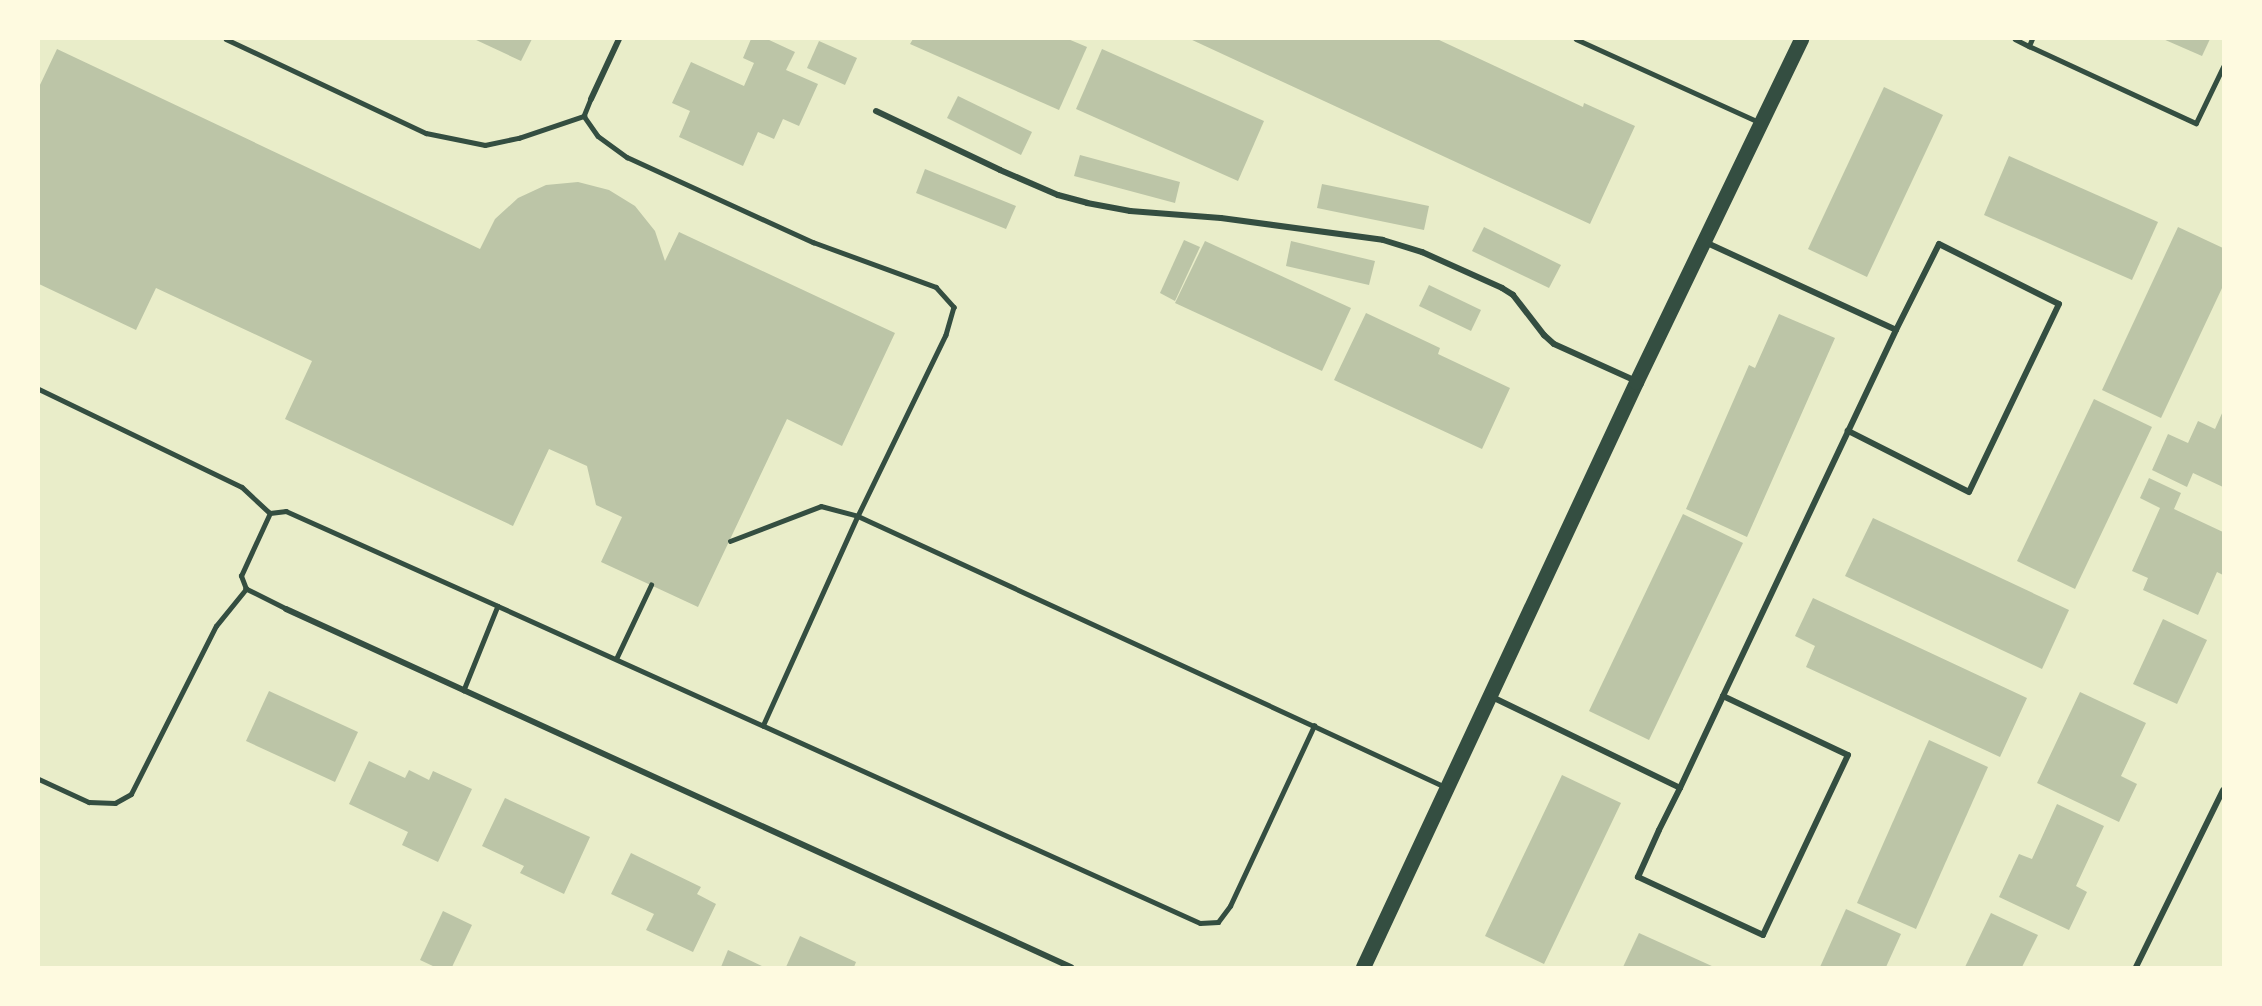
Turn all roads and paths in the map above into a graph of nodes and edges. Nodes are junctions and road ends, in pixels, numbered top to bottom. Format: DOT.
graph roads {
  1 [pos="226,39"];
  2 [pos="619,39"];
  3 [pos="1576,39"];
  4 [pos="1801,39"];
  5 [pos="2015,39"];
  6 [pos="2032,39"];
  7 [pos="2029,46"];
  8 [pos="2223,67"];
  9 [pos="591,99"];
  10 [pos="876,111"];
  11 [pos="584,116"];
  12 [pos="1761,123"];
  13 [pos="1706,242"];
  14 [pos="1896,330"];
  15 [pos="1636,382"];
  16 [pos="39,389"];
  17 [pos="1848,431"];
  18 [pos="270,513"];
  19 [pos="858,516"];
  20 [pos="730,541"];
  21 [pos="651,585"];
  22 [pos="246,589"];
  23 [pos="498,606"];
  24 [pos="286,609"];
  25 [pos="616,659"];
  26 [pos="464,690"];
  27 [pos="1490,696"];
  28 [pos="1723,696"];
  29 [pos="763,726"];
  30 [pos="1314,726"];
  31 [pos="39,779"];
  32 [pos="1447,788"];
  33 [pos="1680,788"];
  34 [pos="2223,790"];
  35 [pos="1067,966"];
  36 [pos="1363,967"];
  37 [pos="2136,967"];
  1 -- 11 [label="lane"];
  2 -- 9 [label="street"];
  3 -- 12 [label="lane"];
  4 -- 12 [label="main road"];
  5 -- 7 [label="lane"];
  6 -- 7 [label="lane"];
  7 -- 8 [label="lane"];
  9 -- 11 [label="lane"];
  10 -- 15 [label="street"];
  11 -- 19 [label="lane"];
  12 -- 13 [label="main road"];
  13 -- 14 [label="street"];
  13 -- 15 [label="main road"];
  14 -- 17 [label="street"];
  14 -- 17 [label="street"];
  15 -- 27 [label="main road"];
  16 -- 18 [label="lane"];
  17 -- 28 [label="street"];
  18 -- 22 [label="lane"];
  18 -- 23 [label="lane"];
  19 -- 20 [label="lane"];
  19 -- 29 [label="lane"];
  19 -- 30 [label="lane"];
  21 -- 25 [label="lane"];
  22 -- 24 [label="lane"];
  22 -- 31 [label="lane"];
  23 -- 25 [label="lane"];
  23 -- 26 [label="lane"];
  24 -- 26 [label="street"];
  25 -- 29 [label="lane"];
  26 -- 35 [label="street"];
  27 -- 32 [label="main road"];
  27 -- 33 [label="street"];
  28 -- 33 [label="street"];
  28 -- 33 [label="street"];
  29 -- 30 [label="lane"];
  30 -- 32 [label="lane"];
  32 -- 36 [label="main road"];
  34 -- 37 [label="street"];
}
